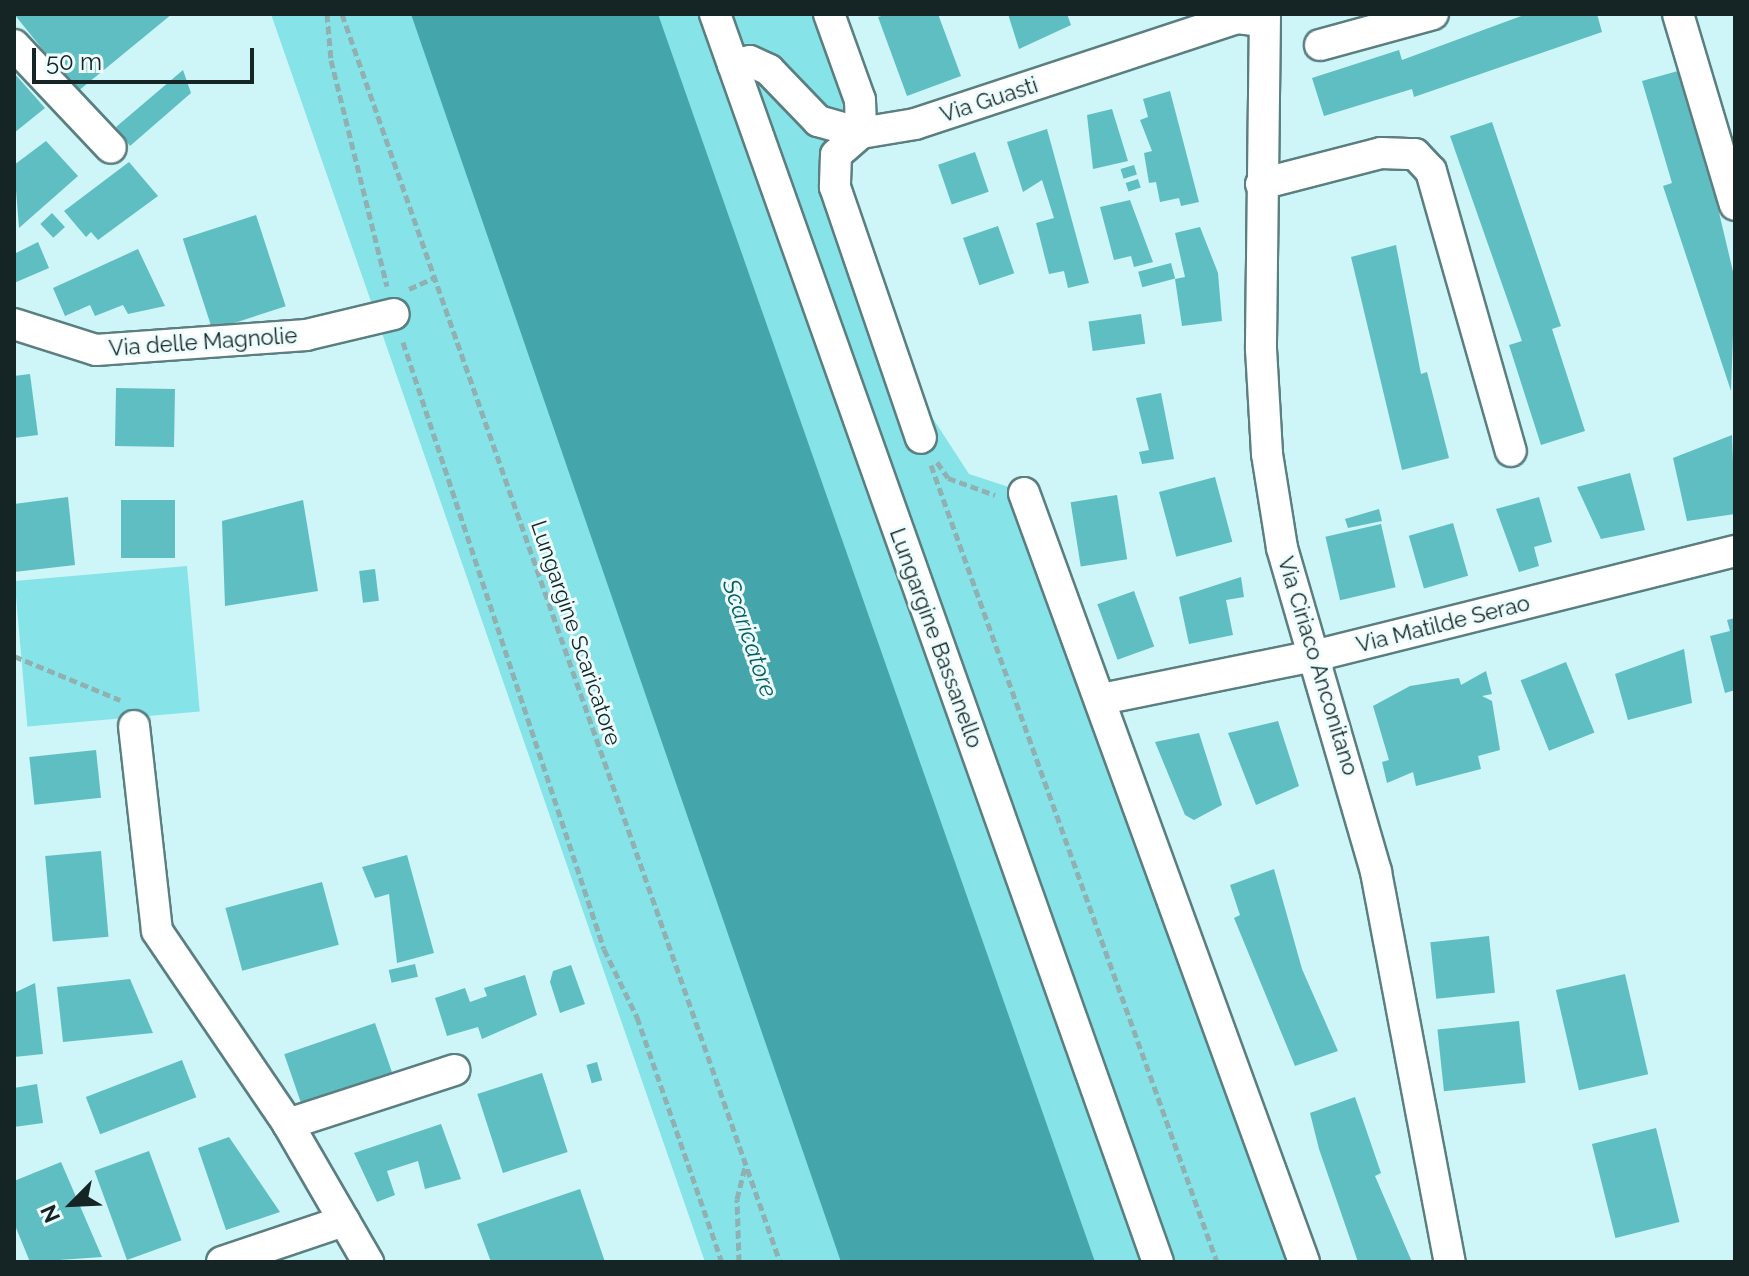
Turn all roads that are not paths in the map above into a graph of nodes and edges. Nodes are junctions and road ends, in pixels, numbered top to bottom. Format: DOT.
graph roads {
  1 [pos="715,14"];
  2 [pos="829,14"];
  3 [pos="1433,14"];
  4 [pos="1678,14"];
  5 [pos="1264,18"];
  6 [pos="14,45"];
  7 [pos="1320,45"];
  8 [pos="733,65"];
  9 [pos="861,133"];
  10 [pos="111,148"];
  11 [pos="1261,184"];
  12 [pos="1735,205"];
  13 [pos="394,314"];
  14 [pos="14,324"];
  15 [pos="921,438"];
  16 [pos="1511,451"];
  17 [pos="1024,493"];
  18 [pos="1735,551"];
  19 [pos="1314,656"];
  20 [pos="1102,699"];
  21 [pos="134,726"];
  22 [pos="454,1070"];
  23 [pos="288,1124"];
  24 [pos="344,1221"];
  25 [pos="222,1262"];
  26 [pos="368,1262"];
  27 [pos="1158,1262"];
  28 [pos="1304,1262"];
  29 [pos="1450,1262"];
  1 -- 8 [label="street, Lungargine Bassanello"];
  2 -- 9 [label="street"];
  3 -- 7 [label="street"];
  4 -- 12 [label="street"];
  5 -- 9 [label="street, Via Guasti"];
  5 -- 11 [label="street, Via Ciriaco Anconitano"];
  6 -- 10 [label="street"];
  8 -- 9 [label="street, Via Guasti"];
  8 -- 27 [label="street, Lungargine Bassanello"];
  9 -- 15 [label="street"];
  11 -- 16 [label="street"];
  11 -- 19 [label="street, Via Ciriaco Anconitano"];
  13 -- 14 [label="street, Via delle Magnolie"];
  17 -- 20 [label="street"];
  18 -- 19 [label="street, Via Matilde Serao"];
  19 -- 20 [label="street, Via Matilde Serao"];
  19 -- 29 [label="street, Via Ciriaco Anconitano"];
  20 -- 28 [label="street"];
  21 -- 23 [label="street"];
  22 -- 23 [label="street"];
  23 -- 24 [label="street"];
  24 -- 25 [label="street"];
  24 -- 26 [label="street"];
}
